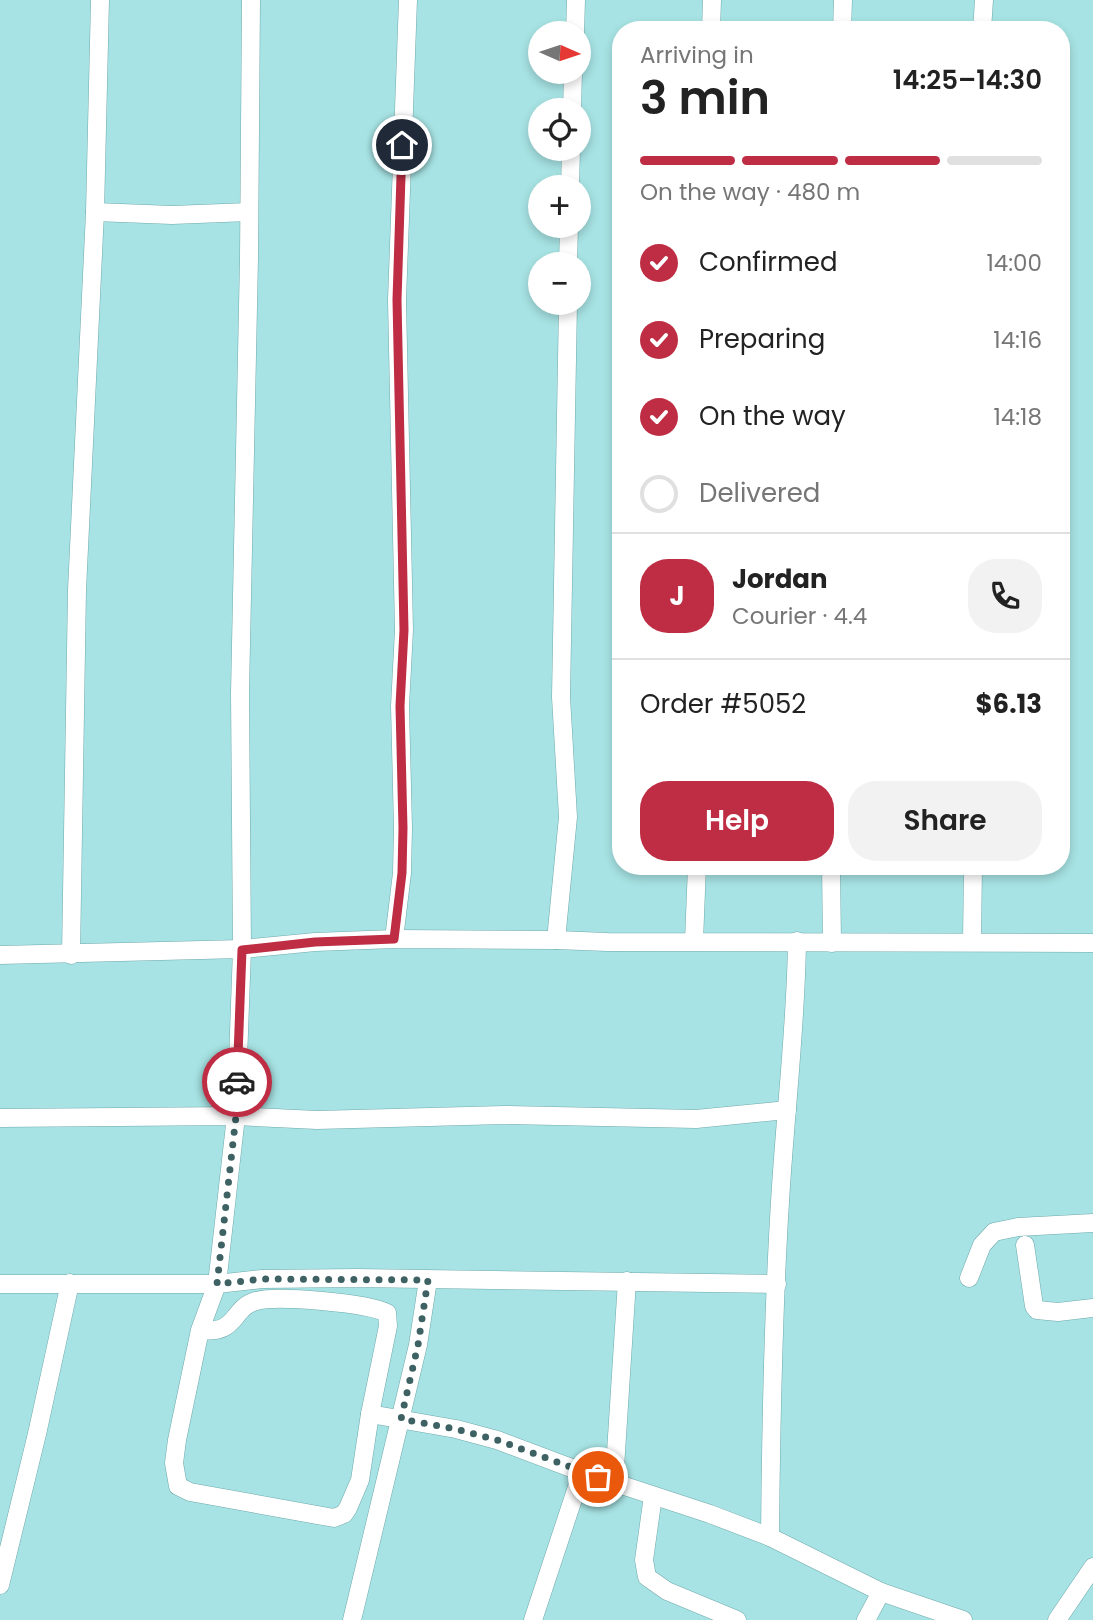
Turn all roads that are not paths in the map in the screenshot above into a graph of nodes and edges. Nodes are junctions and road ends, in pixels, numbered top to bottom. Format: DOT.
graph roads {
  1 [pos="100,0"];
  2 [pos="251,0"];
  3 [pos="408,0"];
  4 [pos="576,0"];
  5 [pos="712,0"];
  6 [pos="843,0"];
  7 [pos="984,0"];
  8 [pos="575,21"];
  9 [pos="711,21"];
  10 [pos="842,21"];
  11 [pos="983,21"];
  12 [pos="95,212"];
  13 [pos="249,212"];
  14 [pos="568,315"];
  15 [pos="697,875"];
  16 [pos="831,875"];
  17 [pos="972,875"];
  18 [pos="394,939"];
  19 [pos="556,940"];
  20 [pos="694,941"];
  21 [pos="797,941"];
  22 [pos="832,943"];
  23 [pos="972,943"];
  24 [pos="1093,943"];
  25 [pos="242,950"];
  26 [pos="0,954"];
  27 [pos="71,955"];
  28 [pos="787,1110"];
  29 [pos="236,1116"];
  30 [pos="0,1118"];
  31 [pos="1093,1223"];
  32 [pos="1025,1245"];
  33 [pos="969,1278"];
  34 [pos="428,1280"];
  35 [pos="626,1281"];
  36 [pos="70,1283"];
  37 [pos="0,1284"];
  38 [pos="217,1284"];
  39 [pos="776,1284"];
  40 [pos="1093,1308"];
  41 [pos="201,1330"];
  42 [pos="370,1414"];
  43 [pos="401,1419"];
  44 [pos="582,1472"];
  45 [pos="614,1483"];
  46 [pos="653,1496"];
  47 [pos="770,1537"];
  48 [pos="1093,1567"];
  49 [pos="0,1585"];
  50 [pos="881,1592"];
  51 [pos="352,1620"];
  52 [pos="533,1620"];
  53 [pos="737,1620"];
  54 [pos="866,1620"];
  55 [pos="964,1620"];
  56 [pos="1057,1620"];
  1 -- 12 [label="street"];
  2 -- 13 [label="street"];
  3 -- 18 [label="street"];
  4 -- 8 [label="street"];
  5 -- 9 [label="street"];
  6 -- 10 [label="street"];
  7 -- 11 [label="street"];
  12 -- 13 [label="street"];
  12 -- 27 [label="street"];
  13 -- 25 [label="street"];
  14 -- 19 [label="street"];
  15 -- 20 [label="street"];
  16 -- 22 [label="street"];
  17 -- 23 [label="street"];
  18 -- 19 [label="street"];
  18 -- 25 [label="street"];
  19 -- 20 [label="street"];
  20 -- 21 [label="street"];
  21 -- 22 [label="street"];
  21 -- 28 [label="street"];
  22 -- 23 [label="street"];
  23 -- 24 [label="street"];
  25 -- 27 [label="street"];
  25 -- 29 [label="street"];
  26 -- 27 [label="street"];
  28 -- 29 [label="street"];
  28 -- 39 [label="street"];
  29 -- 30 [label="street"];
  29 -- 38 [label="street"];
  31 -- 33 [label="street"];
  32 -- 40 [label="street"];
  34 -- 35 [label="street"];
  34 -- 38 [label="street"];
  34 -- 43 [label="street"];
  35 -- 39 [label="street"];
  35 -- 45 [label="street"];
  36 -- 37 [label="street"];
  36 -- 38 [label="street"];
  36 -- 49 [label="street"];
  38 -- 41 [label="street"];
  39 -- 47 [label="street"];
  41 -- 42 [label="street"];
  41 -- 42 [label="street"];
  42 -- 43 [label="street"];
  43 -- 44 [label="street"];
  43 -- 51 [label="street"];
  44 -- 45 [label="street"];
  44 -- 52 [label="street"];
  45 -- 46 [label="street"];
  46 -- 47 [label="street"];
  46 -- 53 [label="street"];
  47 -- 50 [label="street"];
  48 -- 56 [label="street"];
  50 -- 54 [label="street"];
  50 -- 55 [label="street"];
}
